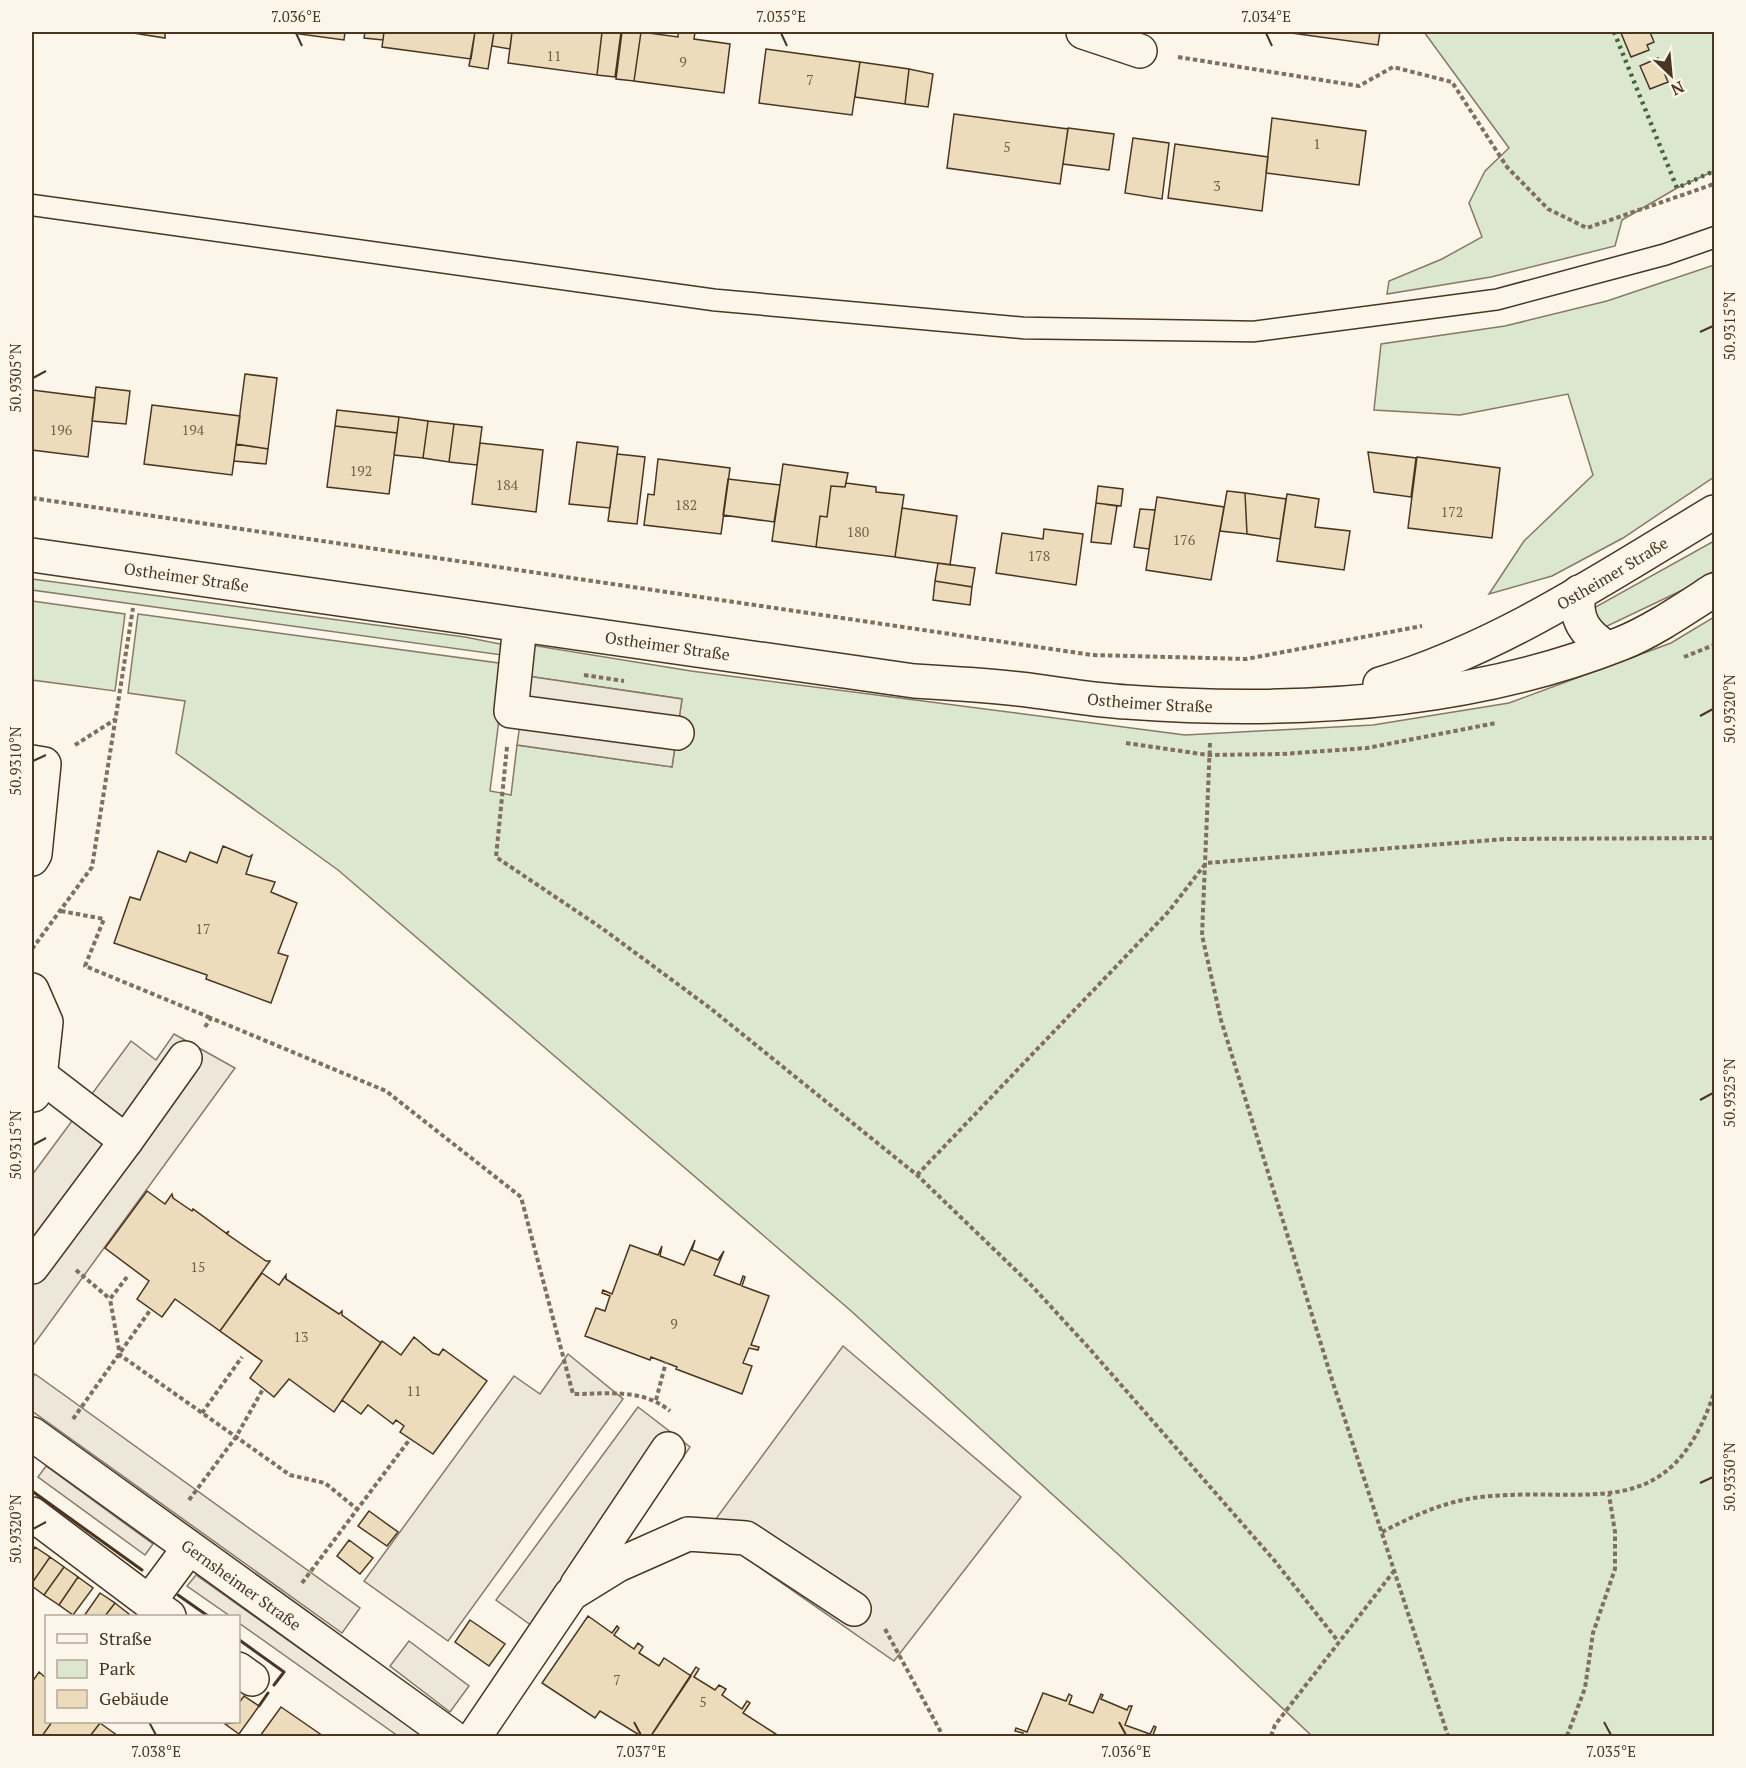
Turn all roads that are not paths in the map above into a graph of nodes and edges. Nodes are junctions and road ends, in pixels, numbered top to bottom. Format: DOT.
graph roads {
  1 [pos="1083,32"];
  2 [pos="1140,51"];
  3 [pos="1714,512"];
  4 [pos="32,555"];
  5 [pos="1714,590"];
  6 [pos="1579,592"];
  7 [pos="520,624"];
  8 [pos="1607,648"];
  9 [pos="1307,706"];
  10 [pos="677,733"];
  11 [pos="38,763"];
  12 [pos="32,859"];
  13 [pos="32,990"];
  14 [pos="185,1058"];
  15 [pos="36,1086"];
  16 [pos="126,1141"];
  17 [pos="32,1267"];
  18 [pos="42,1441"];
  19 [pos="668,1449"];
  20 [pos="32,1514"];
  21 [pos="178,1540"];
  22 [pos="571,1594"];
  23 [pos="159,1609"];
  24 [pos="854,1609"];
  25 [pos="451,1737"];
  26 [pos="475,1737"];
  1 -- 2 [label="main road"];
  3 -- 6 [label="main road, Ostheimer Straße"];
  4 -- 7 [label="main road, Ostheimer Straße"];
  5 -- 8 [label="main road, Ostheimer Straße"];
  6 -- 8 [label="main road"];
  6 -- 9 [label="main road, Ostheimer Straße"];
  7 -- 9 [label="main road, Ostheimer Straße"];
  7 -- 10 [label="main road"];
  8 -- 9 [label="main road, Ostheimer Straße"];
  11 -- 12 [label="main road"];
  13 -- 15 [label="main road"];
  14 -- 16 [label="main road"];
  15 -- 16 [label="main road"];
  16 -- 17 [label="main road"];
  18 -- 21 [label="main road, Gernsheimer Straße"];
  19 -- 22 [label="main road"];
  20 -- 23 [label="main road"];
  21 -- 23 [label="main road"];
  21 -- 25 [label="main road, Gernsheimer Straße"];
  22 -- 24 [label="main road"];
  22 -- 26 [label="main road"];
}
